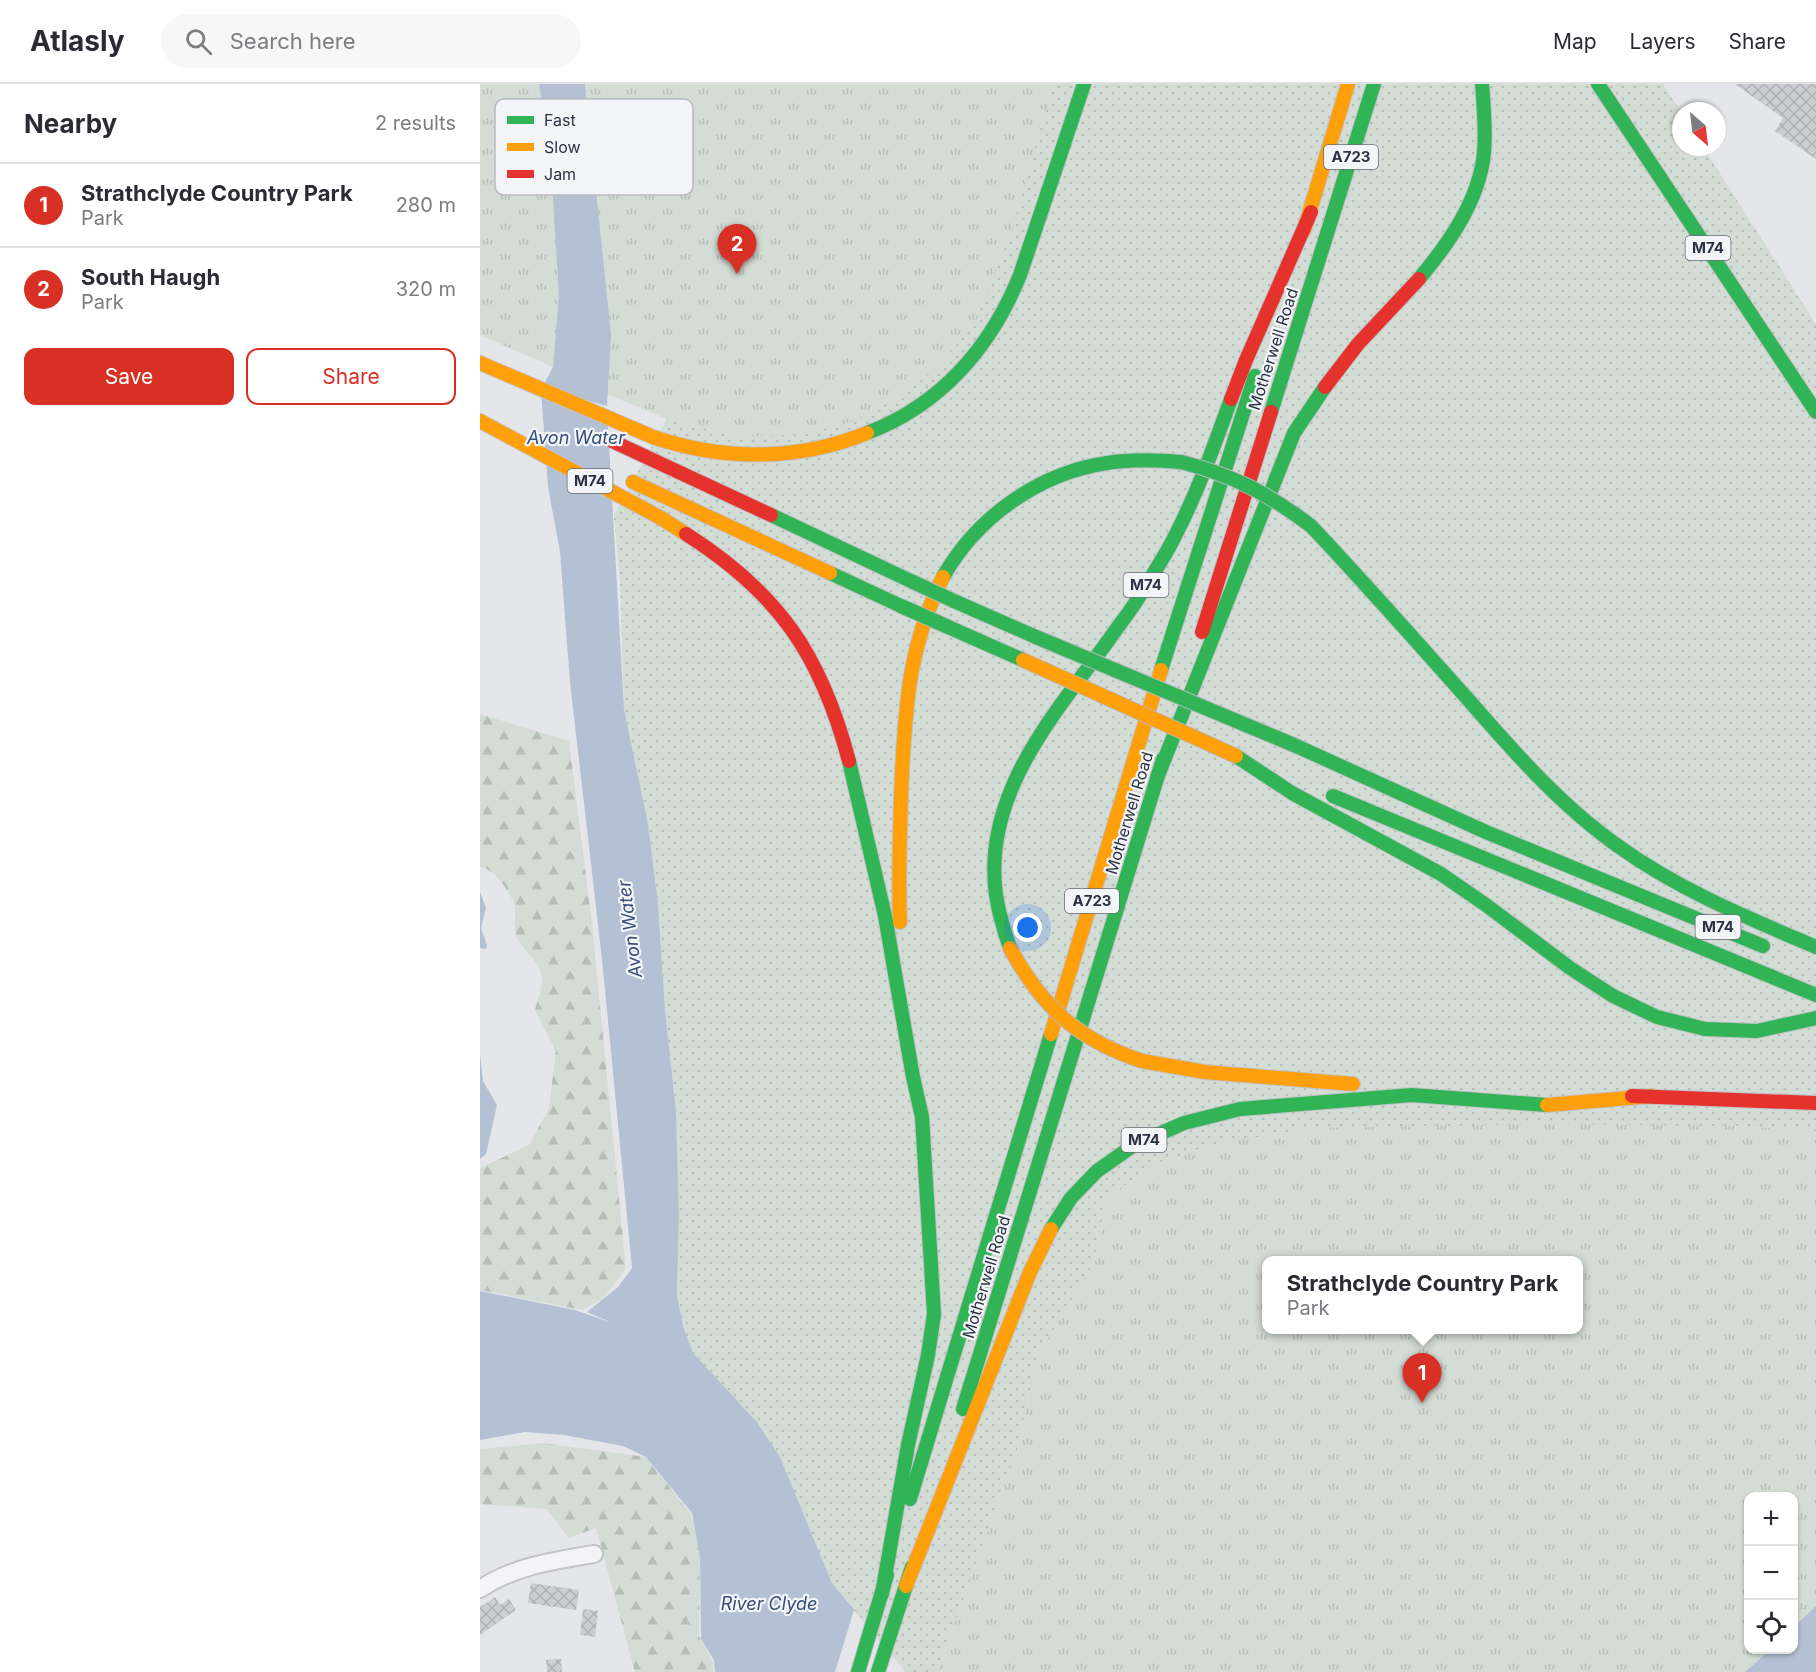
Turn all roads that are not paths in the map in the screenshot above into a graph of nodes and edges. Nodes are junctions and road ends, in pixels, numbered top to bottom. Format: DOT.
graph roads {
  1 [pos="1074,84"];
  2 [pos="1084,84"];
  3 [pos="1348,84"];
  4 [pos="1374,84"];
  5 [pos="1482,84"];
  6 [pos="1598,84"];
  7 [pos="1045,201"];
  8 [pos="1311,212"];
  9 [pos="480,363"];
  10 [pos="480,377"];
  11 [pos="497,386"];
  12 [pos="480,406"];
  13 [pos="1816,412"];
  14 [pos="498,415"];
  15 [pos="480,421"];
  16 [pos="595,433"];
  17 [pos="617,474"];
  18 [pos="1236,756"];
  19 [pos="1157,778"];
  20 [pos="1816,947"];
  21 [pos="1776,951"];
  22 [pos="1816,995"];
  23 [pos="1816,1018"];
  24 [pos="913,1077"];
  25 [pos="1652,1096"];
  26 [pos="1816,1102"];
  27 [pos="594,1554"];
  28 [pos="906,1586"];
  29 [pos="480,1589"];
  30 [pos="882,1594"];
  31 [pos="858,1672"];
  32 [pos="878,1672"];
  1 -- 7 [label="main road"];
  2 -- 7 [label="main road"];
  3 -- 8 [label="main road, Motherwell Road / A723"];
  4 -- 19 [label="main road, Motherwell Road / A723"];
  5 -- 19 [label="main road"];
  6 -- 13 [label="main road, M74"];
  7 -- 9 [label="main road"];
  8 -- 25 [label="main road, M74, bridge"];
  8 -- 30 [label="main road, Motherwell Road / A723"];
  10 -- 11 [label="main road"];
  12 -- 14 [label="main road"];
  15 -- 24 [label="main road, M74"];
  16 -- 21 [label="main road, M74, bridge"];
  17 -- 18 [label="main road, M74, bridge"];
  18 -- 22 [label="main road, M74"];
  18 -- 23 [label="main road, M74"];
  19 -- 28 [label="main road, Motherwell Road / A723"];
  20 -- 24 [label="main road, M74, bridge"];
  24 -- 30 [label="main road, M74"];
  25 -- 26 [label="main road, M74"];
  25 -- 28 [label="main road, M74"];
  27 -- 29 [label="street"];
  28 -- 32 [label="main road, Motherwell Road / A723"];
  30 -- 31 [label="main road, Motherwell Road / A723"];
}
